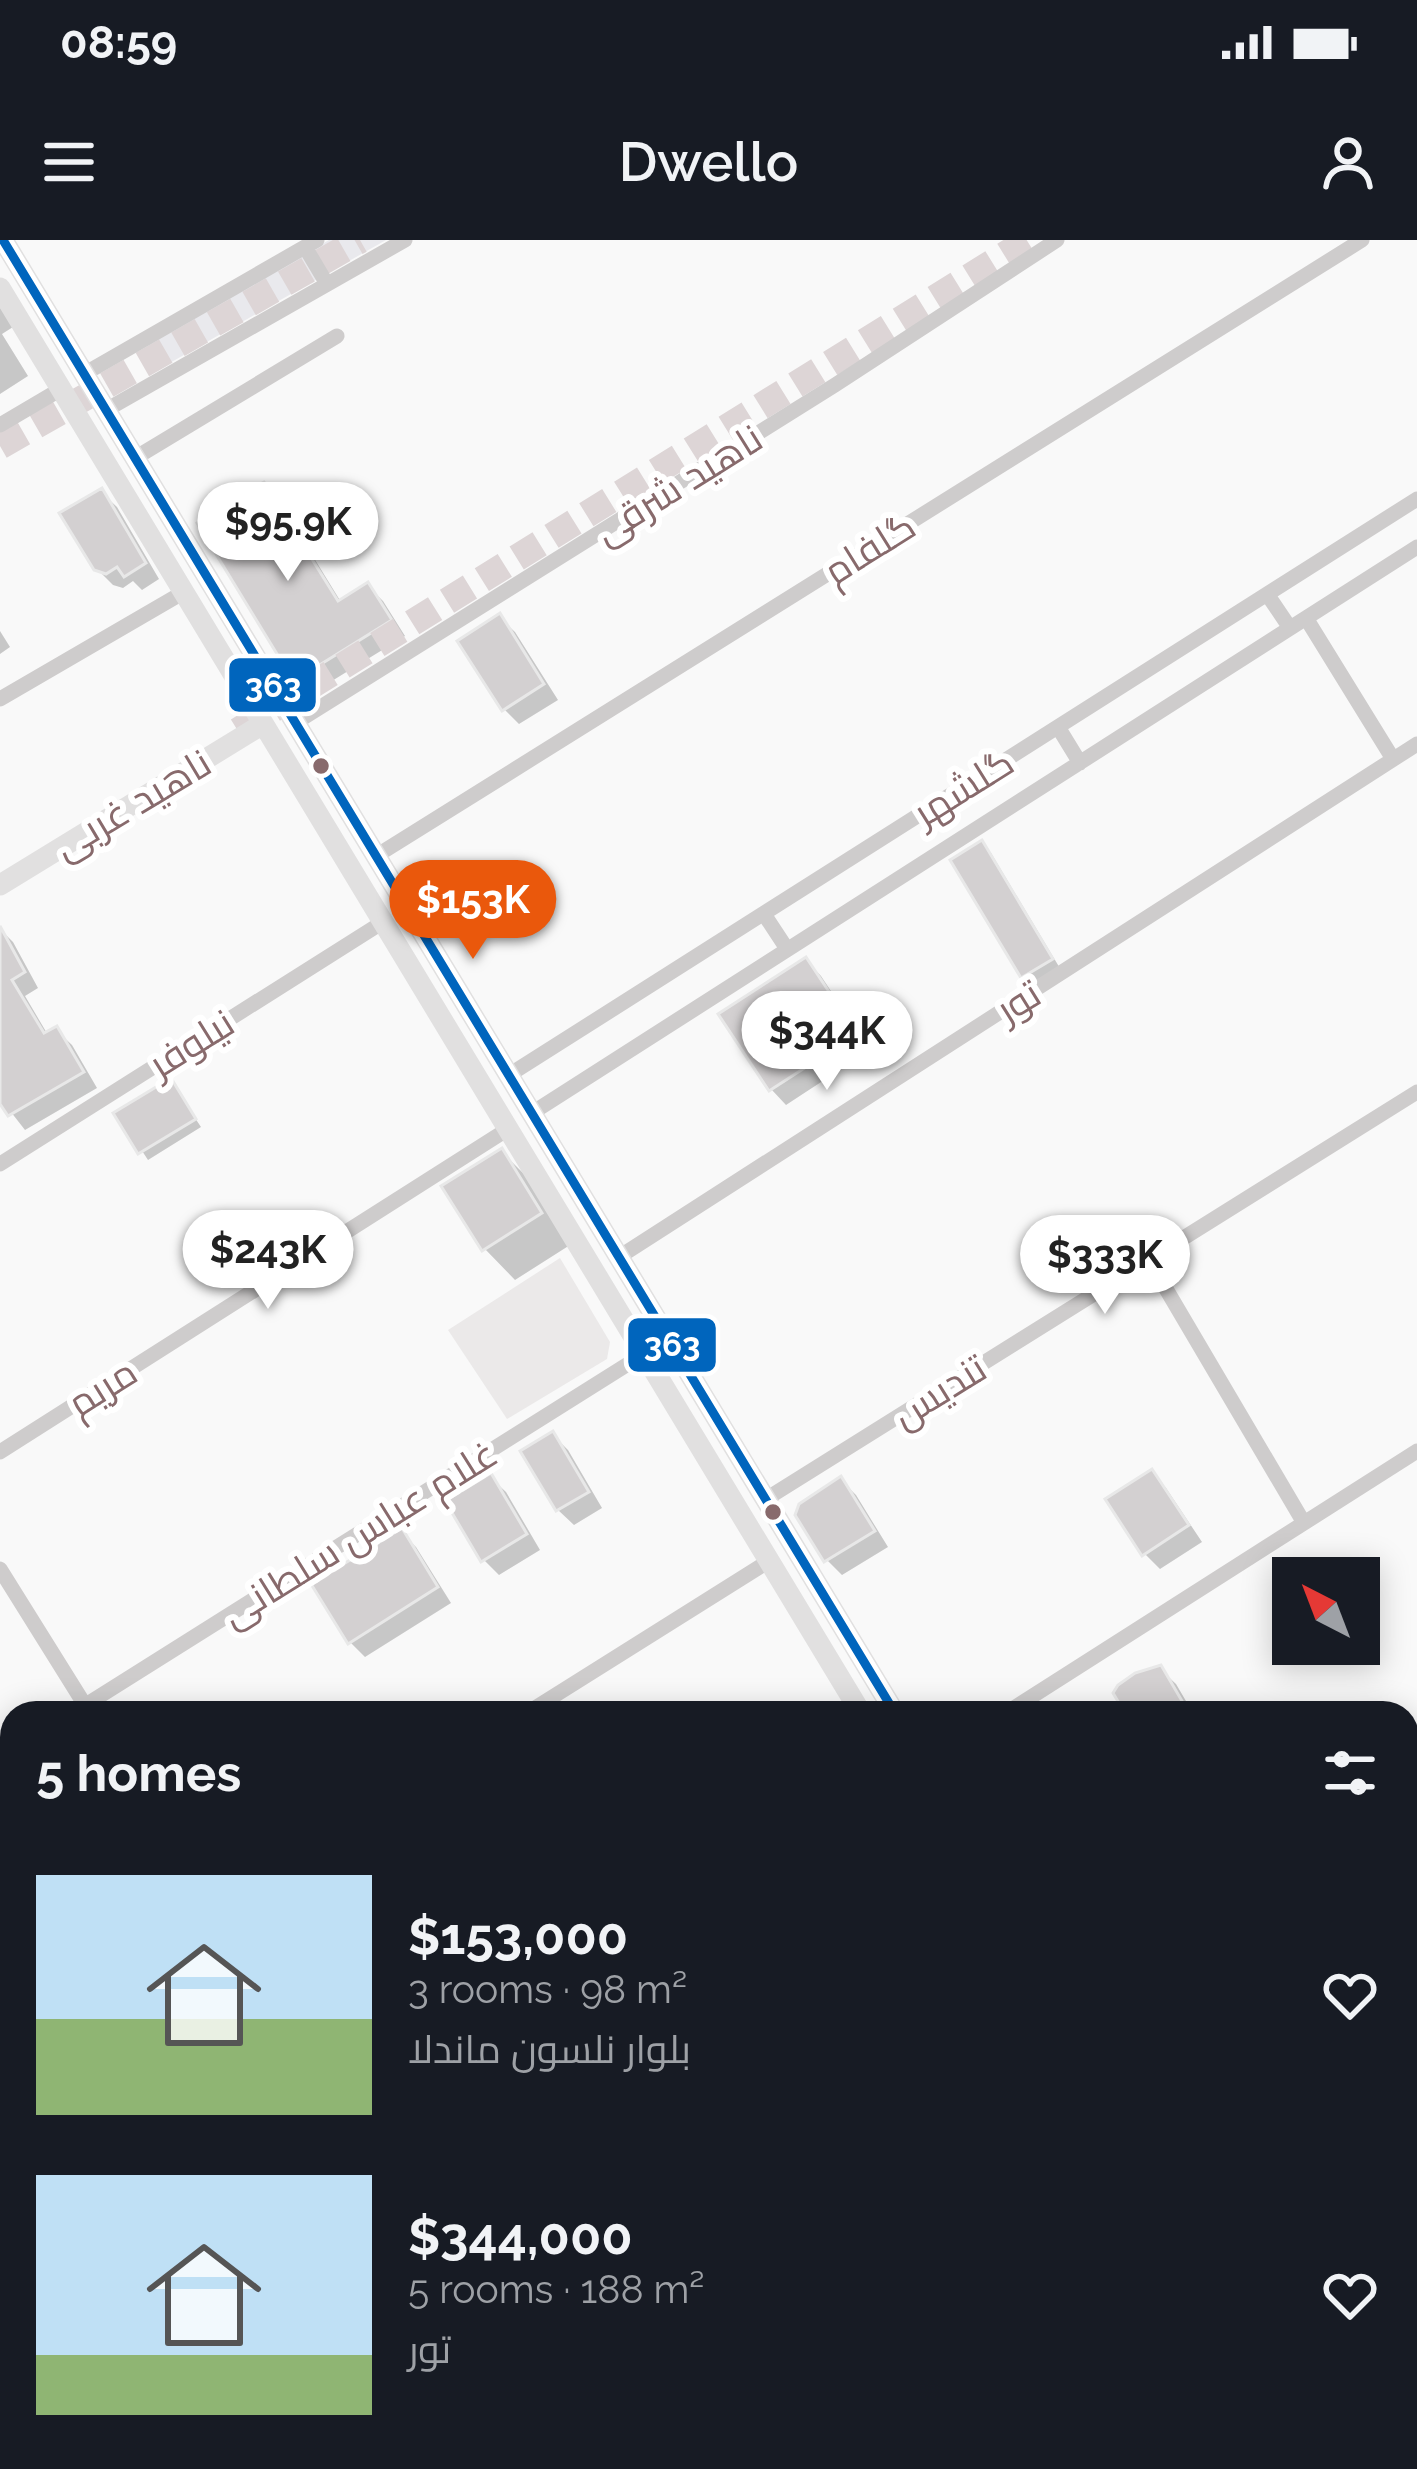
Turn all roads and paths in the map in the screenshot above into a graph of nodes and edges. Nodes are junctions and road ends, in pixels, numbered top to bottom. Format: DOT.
graph roads {
  1 [pos="3,240"];
  2 [pos="405,240"];
  3 [pos="1057,240"];
  4 [pos="1362,240"];
  5 [pos="311,243"];
  6 [pos="327,284"];
  7 [pos="0,288"];
  8 [pos="338,337"];
  9 [pos="84,374"];
  10 [pos="61,389"];
  11 [pos="106,410"];
  12 [pos="0,425"];
  13 [pos="135,458"];
  14 [pos="1417,499"];
  15 [pos="1417,547"];
  16 [pos="184,592"];
  17 [pos="1267,594"];
  18 [pos="1306,618"];
  19 [pos="1289,628"];
  20 [pos="0,699"];
  21 [pos="296,723"];
  22 [pos="263,724"];
  23 [pos="1058,727"];
  24 [pos="1417,744"];
  25 [pos="1393,759"];
  26 [pos="1080,763"];
  27 [pos="376,856"];
  28 [pos="0,885"];
  29 [pos="764,914"];
  30 [pos="383,922"];
  31 [pos="787,949"];
  32 [pos="509,1075"];
  33 [pos="1417,1092"];
  34 [pos="532,1114"];
  35 [pos="508,1129"];
  36 [pos="0,1164"];
  37 [pos="619,1257"];
  38 [pos="1149,1260"];
  39 [pos="644,1354"];
  40 [pos="1417,1451"];
  41 [pos="0,1452"];
  42 [pos="766,1499"];
  43 [pos="1304,1523"];
  44 [pos="769,1561"];
  45 [pos="0,1569"];
  46 [pos="78,1701"];
  47 [pos="97,1701"];
  48 [pos="545,1701"];
  49 [pos="854,1701"];
  50 [pos="888,1701"];
  51 [pos="1025,1701"];
  1 -- 9 [label="main road"];
  2 -- 6 [label="street"];
  3 -- 21 [label="street, ناهید شرقی"];
  4 -- 27 [label="street, گلفام"];
  5 -- 6 [label="street"];
  5 -- 9 [label="street"];
  6 -- 11 [label="street"];
  7 -- 10 [label="main road"];
  8 -- 13 [label="street"];
  9 -- 11 [label="main road"];
  10 -- 12 [label="street"];
  10 -- 16 [label="main road"];
  11 -- 13 [label="main road"];
  13 -- 21 [label="main road"];
  14 -- 17 [label="street, گلشهر"];
  15 -- 18 [label="street, گلشهر"];
  16 -- 20 [label="street"];
  16 -- 22 [label="main road"];
  17 -- 19 [label="street"];
  17 -- 23 [label="street, گلشهر"];
  18 -- 19 [label="street, گلشهر"];
  18 -- 25 [label="street"];
  19 -- 26 [label="street, گلشهر"];
  21 -- 27 [label="main road"];
  22 -- 28 [label="main road, ناهید غربی"];
  22 -- 30 [label="main road"];
  23 -- 26 [label="street"];
  23 -- 29 [label="street, گلشهر"];
  24 -- 25 [label="street, تور"];
  25 -- 37 [label="street, تور"];
  26 -- 31 [label="street, گلشهر"];
  27 -- 32 [label="main road"];
  29 -- 31 [label="street"];
  29 -- 32 [label="street, گلشهر"];
  30 -- 35 [label="main road"];
  30 -- 36 [label="street, نیلوفر"];
  31 -- 34 [label="street, گلشهر"];
  32 -- 34 [label="main road"];
  33 -- 38 [label="street, تندیس"];
  34 -- 37 [label="main road"];
  35 -- 39 [label="main road"];
  35 -- 41 [label="street, مریم"];
  37 -- 42 [label="main road"];
  38 -- 42 [label="street, تندیس"];
  38 -- 43 [label="street"];
  39 -- 44 [label="main road"];
  39 -- 47 [label="street, غلام عباس سلطانی"];
  40 -- 43 [label="street"];
  42 -- 50 [label="main road"];
  43 -- 51 [label="street"];
  44 -- 48 [label="street"];
  44 -- 49 [label="main road"];
  45 -- 46 [label="street"];
}
